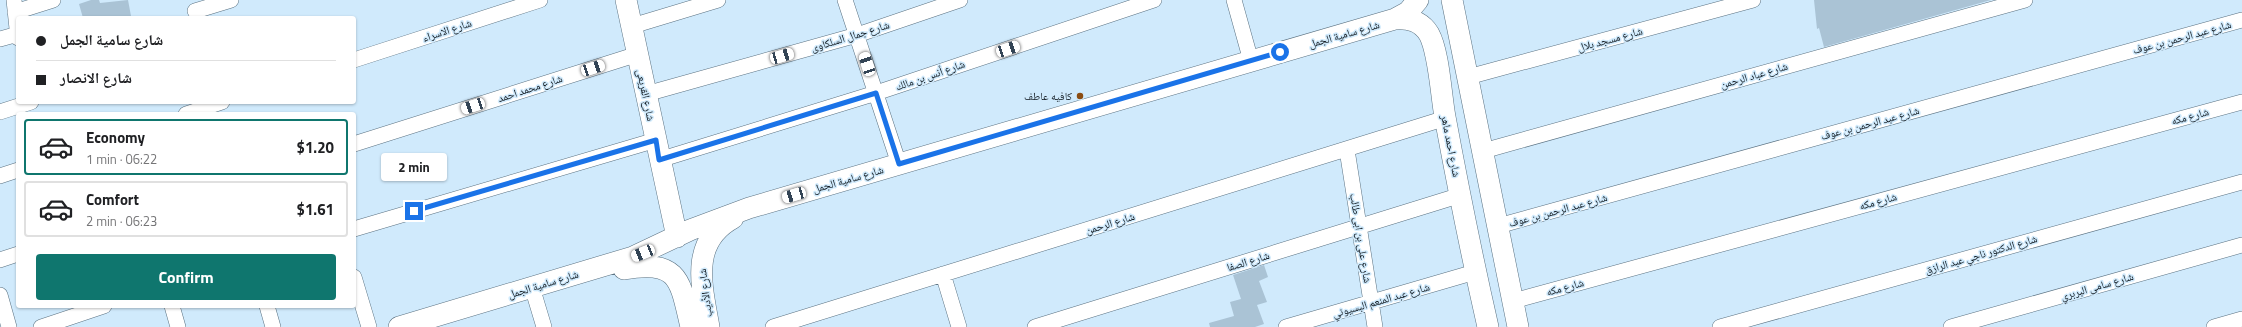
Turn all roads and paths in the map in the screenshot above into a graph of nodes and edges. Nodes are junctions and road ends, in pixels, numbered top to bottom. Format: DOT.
graph roads {
  1 [pos="53,0"];
  2 [pos="231,0"];
  3 [pos="540,0"];
  4 [pos="626,0"];
  5 [pos="718,0"];
  6 [pos="845,0"];
  7 [pos="960,0"];
  8 [pos="1154,0"];
  9 [pos="1234,0"];
  10 [pos="1418,0"];
  11 [pos="1452,0"];
  12 [pos="1752,0"];
  13 [pos="2025,0"];
  14 [pos="14,6"];
  15 [pos="195,10"];
  16 [pos="1395,19"];
  17 [pos="16,20"];
  18 [pos="2242,20"];
  19 [pos="632,26"];
  20 [pos="16,35"];
  21 [pos="857,35"];
  22 [pos="1460,38"];
  23 [pos="0,39"];
  24 [pos="1433,43"];
  25 [pos="638,54"];
  26 [pos="356,59"];
  27 [pos="1251,61"];
  28 [pos="1468,78"];
  29 [pos="876,93"];
  30 [pos="646,94"];
  31 [pos="2242,102"];
  32 [pos="24,104"];
  33 [pos="212,106"];
  34 [pos="0,112"];
  35 [pos="192,112"];
  36 [pos="1446,118"];
  37 [pos="356,143"];
  38 [pos="657,150"];
  39 [pos="1347,150"];
  40 [pos="1483,151"];
  41 [pos="899,164"];
  42 [pos="16,171"];
  43 [pos="0,176"];
  44 [pos="2242,182"];
  45 [pos="1461,195"];
  46 [pos="749,208"];
  47 [pos="1498,226"];
  48 [pos="1359,227"];
  49 [pos="356,228"];
  50 [pos="676,237"];
  51 [pos="2242,245"];
  52 [pos="16,255"];
  53 [pos="0,260"];
  54 [pos="1475,272"];
  55 [pos="580,273"];
  56 [pos="943,274"];
  57 [pos="356,284"];
  58 [pos="532,287"];
  59 [pos="0,295"];
  60 [pos="1513,301"];
  61 [pos="1371,303"];
  62 [pos="98,308"];
  63 [pos="173,308"];
  64 [pos="267,308"];
  65 [pos="2242,319"];
  66 [pos="9,327"];
  67 [pos="41,327"];
  68 [pos="178,327"];
  69 [pos="273,327"];
  70 [pos="369,327"];
  71 [pos="400,327"];
  72 [pos="544,327"];
  73 [pos="691,327"];
  74 [pos="709,327"];
  75 [pos="773,327"];
  76 [pos="959,327"];
  77 [pos="1035,327"];
  78 [pos="1286,327"];
  79 [pos="1375,327"];
  80 [pos="1488,327"];
  81 [pos="1518,327"];
  82 [pos="1720,327"];
  83 [pos="1951,327"];
  84 [pos="2214,327"];
  1 -- 14 [label="street"];
  2 -- 15 [label="street"];
  3 -- 26 [label="street, شارع الاسراء"];
  4 -- 19 [label="street, شارع القريعى"];
  5 -- 19 [label="street"];
  6 -- 21 [label="street"];
  7 -- 21 [label="street, شارع جمال السلكاوى"];
  8 -- 29 [label="street, شارع أنس بن مالك"];
  9 -- 27 [label="street"];
  10 -- 16 [label="street"];
  11 -- 22 [label="street"];
  12 -- 28 [label="street, شارع مسجد بلال"];
  13 -- 40 [label="street, شارع عباد الرحمن"];
  14 -- 17 [label="street"];
  16 -- 24 [label="street, شارع احمد ماهر"];
  16 -- 27 [label="street, شارع سامية الجمل"];
  18 -- 47 [label="street, شارع عبد الرحمن بن عوف"];
  19 -- 25 [label="street, شارع القريعى"];
  20 -- 23 [label="street"];
  21 -- 29 [label="street"];
  21 -- 30 [label="street, شارع جمال السلكاوى"];
  22 -- 24 [label="street"];
  22 -- 28 [label="street"];
  24 -- 36 [label="street, شارع احمد ماهر"];
  25 -- 30 [label="street, شارع القريعى"];
  25 -- 37 [label="street, شارع محمد احمد"];
  27 -- 41 [label="street, شارع سامية الجمل"];
  28 -- 40 [label="street"];
  29 -- 38 [label="street, شارع أنس بن مالك"];
  29 -- 41 [label="street"];
  30 -- 38 [label="street, شارع القريعى"];
  31 -- 60 [label="street, شارع مكه"];
  32 -- 34 [label="street"];
  33 -- 35 [label="street"];
  36 -- 39 [label="street, شارع الرحمن"];
  36 -- 45 [label="street, شارع احمد ماهر"];
  38 -- 49 [label="street, شارع أنس بن مالك"];
  38 -- 50 [label="street, شارع القريعى"];
  39 -- 48 [label="street, شارع على بن ابى طالب"];
  39 -- 56 [label="street, شارع الرحمن"];
  40 -- 47 [label="street"];
  41 -- 46 [label="street, شارع سامية الجمل"];
  42 -- 43 [label="street"];
  44 -- 82 [label="street, شارع الدكتور ناجي عبد الرازق"];
  45 -- 48 [label="street, شارع الصفا"];
  45 -- 54 [label="street, شارع احمد ماهر"];
  46 -- 50 [label="street, شارع سامية الجمل"];
  46 -- 74 [label="street, شارع الأديب"];
  47 -- 60 [label="street"];
  48 -- 61 [label="street, شارع على بن ابى طالب"];
  48 -- 77 [label="street, شارع الصفا"];
  50 -- 55 [label="street, شارع سامية الجمل"];
  51 -- 83 [label="street, شارع سامى البربري"];
  52 -- 53 [label="street"];
  54 -- 61 [label="street, شارع عبد المنعم البسيوني"];
  54 -- 80 [label="street, شارع احمد ماهر"];
  55 -- 58 [label="street, شارع سامية الجمل"];
  55 -- 73 [label="street, شارع الأديب"];
  56 -- 75 [label="street, شارع الرحمن"];
  56 -- 76 [label="street"];
  57 -- 70 [label="street"];
  58 -- 71 [label="street, شارع سامية الجمل"];
  58 -- 72 [label="street"];
  59 -- 66 [label="street"];
  60 -- 81 [label="street"];
  61 -- 78 [label="street, شارع عبد المنعم البسيوني"];
  61 -- 79 [label="street, شارع على بن ابى طالب"];
  62 -- 67 [label="street"];
  63 -- 68 [label="street"];
  64 -- 69 [label="street"];
  65 -- 84 [label="street"];
}
